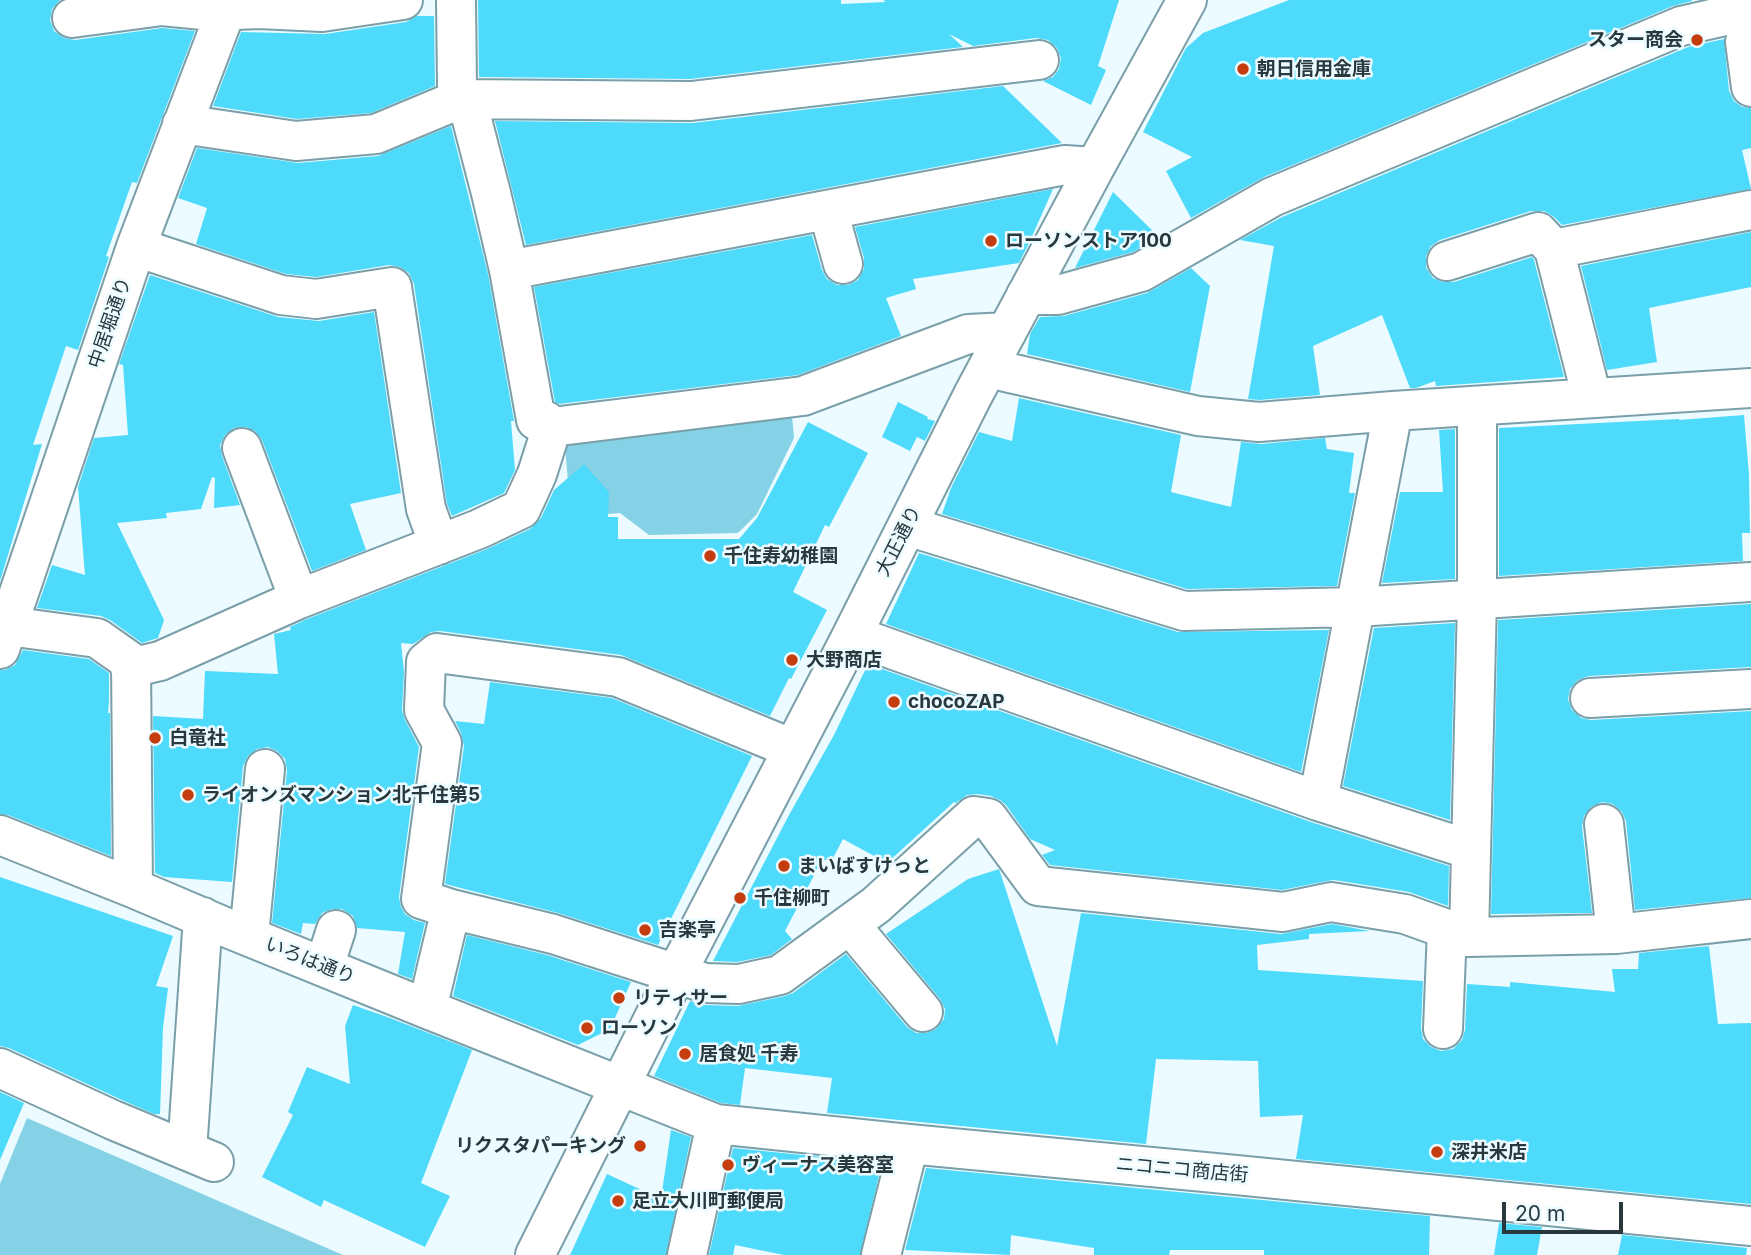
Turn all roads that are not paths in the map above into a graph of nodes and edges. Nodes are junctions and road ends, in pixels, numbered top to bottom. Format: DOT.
graph roads {
  1 [pos="403,0"];
  2 [pos="456,0"];
  3 [pos="1187,0"];
  4 [pos="229,5"];
  5 [pos="1751,12"];
  6 [pos="72,18"];
  7 [pos="1039,60"];
  8 [pos="1751,87"];
  9 [pos="460,99"];
  10 [pos="182,124"];
  11 [pos="1095,167"];
  12 [pos="828,210"];
  13 [pos="1751,210"];
  14 [pos="136,247"];
  15 [pos="1554,249"];
  16 [pos="1447,261"];
  17 [pos="843,264"];
  18 [pos="509,270"];
  19 [pos="1026,295"];
  20 [pos="1007,332"];
  21 [pos="988,368"];
  22 [pos="1751,388"];
  23 [pos="1592,398"];
  24 [pos="1477,405"];
  25 [pos="1393,411"];
  26 [pos="552,427"];
  27 [pos="242,448"];
  28 [pos="906,526"];
  29 [pos="439,545"];
  30 [pos="1751,582"];
  31 [pos="299,599"];
  32 [pos="1477,599"];
  33 [pos="1356,607"];
  34 [pos="852,635"];
  35 [pos="3,639"];
  36 [pos="130,668"];
  37 [pos="1751,689"];
  38 [pos="1590,698"];
  39 [pos="793,749"];
  40 [pos="265,769"];
  41 [pos="1318,801"];
  42 [pos="1604,824"];
  43 [pos="0,835"];
  44 [pos="1471,849"];
  45 [pos="133,887"];
  46 [pos="451,909"];
  47 [pos="203,917"];
  48 [pos="1751,919"];
  49 [pos="850,925"];
  50 [pos="336,930"];
  51 [pos="1458,933"];
  52 [pos="1616,934"];
  53 [pos="249,936"];
  54 [pos="324,967"];
  55 [pos="676,974"];
  56 [pos="428,1009"];
  57 [pos="923,1012"];
  58 [pos="1443,1029"];
  59 [pos="0,1068"];
  60 [pos="620,1087"];
  61 [pos="716,1124"];
  62 [pos="909,1144"];
  63 [pos="1751,1226"];
  64 [pos="535,1255"];
  65 [pos="687,1255"];
  66 [pos="881,1255"];
  1 -- 4 [label="street"];
  2 -- 9 [label="street"];
  3 -- 11 [label="street, 大正通り"];
  4 -- 6 [label="street"];
  4 -- 10 [label="street, 中居堀通り"];
  5 -- 8 [label="street"];
  5 -- 19 [label="street"];
  7 -- 9 [label="street"];
  9 -- 10 [label="street"];
  9 -- 18 [label="street"];
  10 -- 14 [label="street, 中居堀通り"];
  11 -- 12 [label="street"];
  11 -- 19 [label="street, 大正通り"];
  12 -- 17 [label="street"];
  12 -- 18 [label="street"];
  13 -- 15 [label="street"];
  14 -- 29 [label="street"];
  14 -- 35 [label="street, 中居堀通り"];
  15 -- 16 [label="street"];
  15 -- 23 [label="street"];
  18 -- 26 [label="street"];
  19 -- 20 [label="street, 大正通り"];
  20 -- 21 [label="street, 大正通り"];
  20 -- 26 [label="street"];
  21 -- 25 [label="street"];
  21 -- 28 [label="street, 大正通り"];
  22 -- 23 [label="street"];
  23 -- 24 [label="street"];
  24 -- 25 [label="street"];
  24 -- 32 [label="street"];
  25 -- 33 [label="street"];
  26 -- 29 [label="street"];
  27 -- 31 [label="street"];
  28 -- 33 [label="street"];
  28 -- 34 [label="street, 大正通り"];
  29 -- 31 [label="street"];
  30 -- 32 [label="street"];
  31 -- 36 [label="street"];
  32 -- 33 [label="street"];
  32 -- 44 [label="street"];
  33 -- 41 [label="street"];
  34 -- 39 [label="street, 大正通り"];
  34 -- 41 [label="street"];
  35 -- 36 [label="street"];
  36 -- 45 [label="street"];
  37 -- 38 [label="street"];
  39 -- 46 [label="street"];
  39 -- 55 [label="street, 大正通り"];
  40 -- 53 [label="street"];
  41 -- 44 [label="street"];
  42 -- 52 [label="street"];
  43 -- 45 [label="street, いろは通り"];
  44 -- 51 [label="street"];
  45 -- 47 [label="street, いろは通り"];
  46 -- 55 [label="street"];
  46 -- 56 [label="street"];
  47 -- 53 [label="street, いろは通り"];
  47 -- 59 [label="street"];
  48 -- 52 [label="street"];
  49 -- 51 [label="street"];
  49 -- 55 [label="street"];
  49 -- 57 [label="street"];
  50 -- 54 [label="street"];
  51 -- 52 [label="street"];
  51 -- 58 [label="street"];
  53 -- 54 [label="street, いろは通り"];
  54 -- 56 [label="street, いろは通り"];
  55 -- 60 [label="street, 大正通り"];
  56 -- 60 [label="street, いろは通り"];
  60 -- 61 [label="street, ニコニコ商店街"];
  60 -- 64 [label="street, 大正通り"];
  61 -- 62 [label="street, ニコニコ商店街"];
  61 -- 65 [label="street"];
  62 -- 63 [label="street, ニコニコ商店街"];
  62 -- 66 [label="street"];
}
